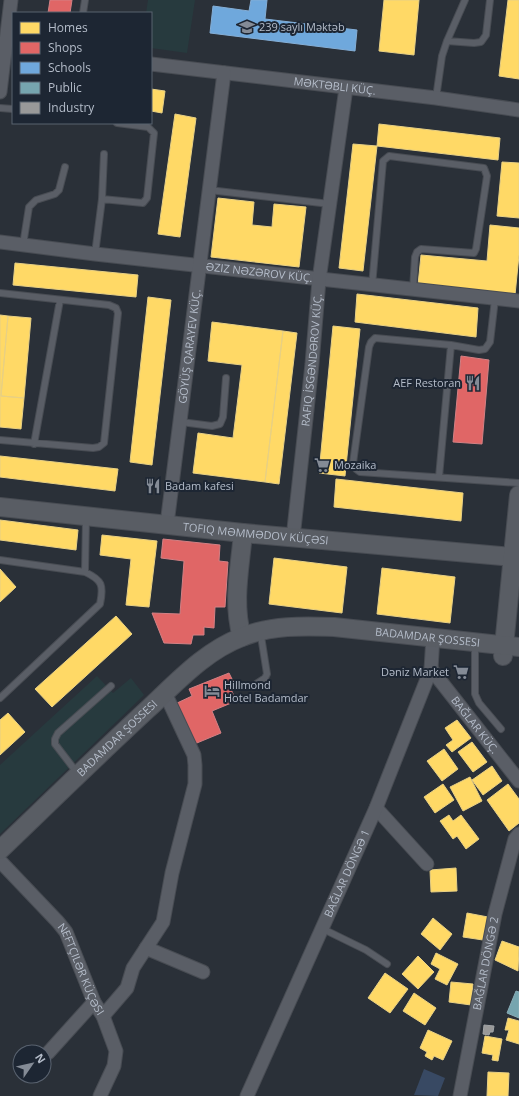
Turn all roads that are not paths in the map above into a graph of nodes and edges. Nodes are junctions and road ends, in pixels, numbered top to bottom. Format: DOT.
graph roads {
  1 [pos="12,0"];
  2 [pos="85,0"];
  3 [pos="465,0"];
  4 [pos="490,0"];
  5 [pos="83,12"];
  6 [pos="446,40"];
  7 [pos="9,48"];
  8 [pos="152,64"];
  9 [pos="1,69"];
  10 [pos="224,73"];
  11 [pos="346,88"];
  12 [pos="0,92"];
  13 [pos="436,98"];
  14 [pos="0,108"];
  15 [pos="12,110"];
  16 [pos="519,110"];
  17 [pos="125,124"];
  18 [pos="104,154"];
  19 [pos="65,167"];
  20 [pos="209,190"];
  21 [pos="102,199"];
  22 [pos="330,204"];
  23 [pos="0,242"];
  24 [pos="23,244"];
  25 [pos="95,254"];
  26 [pos="200,266"];
  27 [pos="319,280"];
  28 [pos="372,286"];
  29 [pos="413,290"];
  30 [pos="0,293"];
  31 [pos="495,299"];
  32 [pos="60,300"];
  33 [pos="519,301"];
  34 [pos="451,345"];
  35 [pos="226,378"];
  36 [pos="181,422"];
  37 [pos="0,440"];
  38 [pos="34,444"];
  39 [pos="439,477"];
  40 [pos="519,483"];
  41 [pos="519,495"];
  42 [pos="0,507"];
  43 [pos="86,516"];
  44 [pos="167,524"];
  45 [pos="243,533"];
  46 [pos="517,535"];
  47 [pos="293,538"];
  48 [pos="512,557"];
  49 [pos="0,560"];
  50 [pos="85,572"];
  51 [pos="261,636"];
  52 [pos="242,637"];
  53 [pos="432,642"];
  54 [pos="475,652"];
  55 [pos="511,652"];
  56 [pos="431,669"];
  57 [pos="256,684"];
  58 [pos="111,686"];
  59 [pos="165,693"];
  60 [pos="0,698"];
  61 [pos="501,729"];
  62 [pos="79,775"];
  63 [pos="518,776"];
  64 [pos="376,808"];
  65 [pos="519,834"];
  66 [pos="0,850"];
  67 [pos="0,861"];
  68 [pos="427,864"];
  69 [pos="321,928"];
  70 [pos="146,948"];
  71 [pos="387,964"];
  72 [pos="202,972"];
  73 [pos="94,1002"];
  74 [pos="103,1016"];
  75 [pos="52,1049"];
  76 [pos="100,1096"];
  77 [pos="247,1096"];
  78 [pos="460,1096"];
  1 -- 7 [label="street"];
  2 -- 5 [label="lane"];
  3 -- 6 [label="lane"];
  4 -- 6 [label="lane"];
  6 -- 13 [label="lane"];
  7 -- 9 [label="street"];
  8 -- 10 [label="street, MƏKTƏBLI KÜÇ."];
  9 -- 12 [label="street"];
  10 -- 11 [label="street, MƏKTƏBLI KÜÇ."];
  10 -- 20 [label="street, GÖYÜŞ QARAYEV KÜÇ."];
  11 -- 13 [label="street, MƏKTƏBLI KÜÇ."];
  11 -- 22 [label="street, RAFIQ İSGƏNDƏROV KÜÇ."];
  13 -- 16 [label="street, MƏKTƏBLI KÜÇ."];
  14 -- 15 [label="lane"];
  17 -- 21 [label="lane"];
  18 -- 21 [label="lane"];
  19 -- 24 [label="lane"];
  20 -- 22 [label="lane"];
  20 -- 26 [label="street, GÖYÜŞ QARAYEV KÜÇ."];
  21 -- 25 [label="lane"];
  22 -- 27 [label="street, RAFIQ İSGƏNDƏROV KÜÇ."];
  23 -- 24 [label="street, ƏZIZ NƏZƏROV KÜÇ."];
  24 -- 25 [label="street, ƏZIZ NƏZƏROV KÜÇ."];
  25 -- 26 [label="street, ƏZIZ NƏZƏROV KÜÇ."];
  26 -- 27 [label="street, ƏZIZ NƏZƏROV KÜÇ."];
  26 -- 36 [label="street, GÖYÜŞ QARAYEV KÜÇ."];
  27 -- 28 [label="street, ƏZIZ NƏZƏROV KÜÇ."];
  27 -- 47 [label="street, RAFIQ İSGƏNDƏROV KÜÇ."];
  28 -- 29 [label="street, ƏZIZ NƏZƏROV KÜÇ."];
  28 -- 29 [label="lane"];
  29 -- 31 [label="street, ƏZIZ NƏZƏROV KÜÇ."];
  30 -- 32 [label="lane"];
  31 -- 33 [label="street, ƏZIZ NƏZƏROV KÜÇ."];
  31 -- 34 [label="lane"];
  32 -- 38 [label="lane"];
  32 -- 38 [label="lane"];
  34 -- 39 [label="lane"];
  34 -- 39 [label="lane"];
  35 -- 36 [label="lane"];
  36 -- 44 [label="street, GÖYÜŞ QARAYEV KÜÇ."];
  37 -- 38 [label="lane"];
  39 -- 40 [label="lane"];
  41 -- 46 [label="main road"];
  42 -- 43 [label="main road, TOFIQ MƏMMƏDOV KÜÇƏSI"];
  43 -- 44 [label="main road, TOFIQ MƏMMƏDOV KÜÇƏSI"];
  43 -- 50 [label="lane"];
  44 -- 45 [label="main road, TOFIQ MƏMMƏDOV KÜÇƏSI"];
  45 -- 47 [label="main road, TOFIQ MƏMMƏDOV KÜÇƏSI"];
  45 -- 52 [label="main road"];
  46 -- 48 [label="main road"];
  47 -- 48 [label="main road, TOFIQ MƏMMƏDOV KÜÇƏSI"];
  48 -- 55 [label="main road"];
  49 -- 50 [label="lane"];
  50 -- 60 [label="lane"];
  51 -- 52 [label="main road, BADAMDAR ŞOSSESI"];
  51 -- 53 [label="main road, BADAMDAR ŞOSSESI"];
  51 -- 57 [label="lane"];
  52 -- 53 [label="main road, BADAMDAR ŞOSSESI"];
  52 -- 59 [label="main road, BADAMDAR ŞOSSESI"];
  53 -- 54 [label="main road, BADAMDAR ŞOSSESI"];
  53 -- 55 [label="main road, BADAMDAR ŞOSSESI"];
  53 -- 56 [label="street, BAĞLAR DÖNGƏ 1"];
  54 -- 55 [label="main road, BADAMDAR ŞOSSESI"];
  54 -- 61 [label="lane"];
  56 -- 63 [label="street, BAĞLAR KÜÇ."];
  56 -- 64 [label="street, BAĞLAR DÖNGƏ 1"];
  58 -- 62 [label="lane"];
  59 -- 62 [label="main road, BADAMDAR ŞOSSESI"];
  59 -- 70 [label="street"];
  62 -- 66 [label="main road, BADAMDAR ŞOSSESI"];
  64 -- 68 [label="street"];
  64 -- 69 [label="street, BAĞLAR DÖNGƏ 1"];
  65 -- 78 [label="street, BAĞLAR DÖNGƏ 2"];
  67 -- 73 [label="street, NEFTÇILƏR KÜÇƏSI"];
  69 -- 71 [label="lane"];
  69 -- 77 [label="street, BAĞLAR DÖNGƏ 1"];
  70 -- 72 [label="street"];
  70 -- 74 [label="street"];
  73 -- 74 [label="street, NEFTÇILƏR KÜÇƏSI"];
  73 -- 75 [label="street"];
  74 -- 76 [label="street, NEFTÇILƏR KÜÇƏSI"];
}
